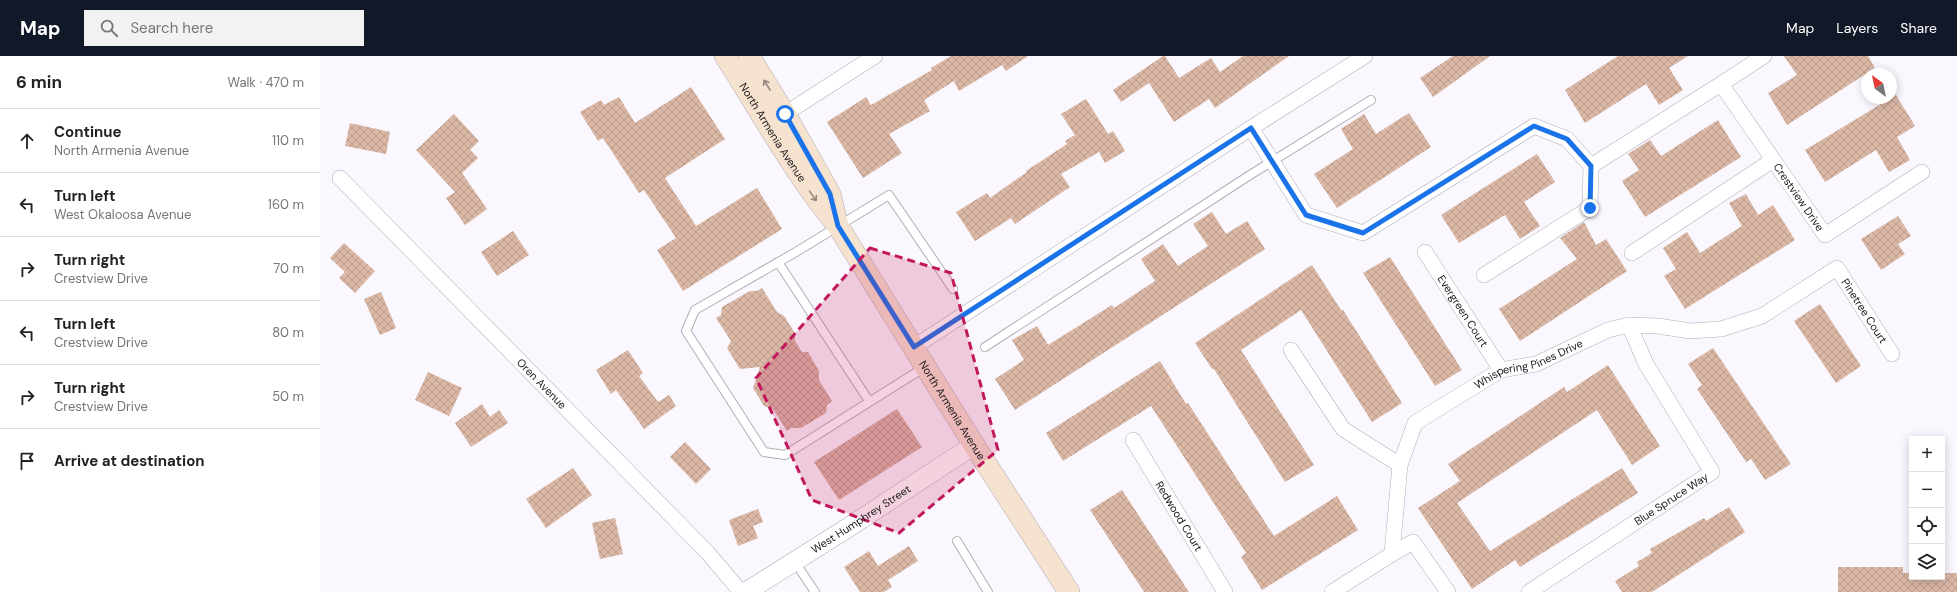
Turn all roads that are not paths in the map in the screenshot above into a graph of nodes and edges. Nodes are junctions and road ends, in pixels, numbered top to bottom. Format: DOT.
graph roads {
  1 [pos="725,56"];
  2 [pos="749,56"];
  3 [pos="875,56"];
  4 [pos="1365,56"];
  5 [pos="1764,56"];
  6 [pos="1721,84"];
  7 [pos="1371,100"];
  8 [pos="785,114"];
  9 [pos="768,125"];
  10 [pos="1251,128"];
  11 [pos="1773,160"];
  12 [pos="1272,161"];
  13 [pos="1591,166"];
  14 [pos="1922,172"];
  15 [pos="340,178"];
  16 [pos="838,226"];
  17 [pos="1425,252"];
  18 [pos="1632,253"];
  19 [pos="778,262"];
  20 [pos="1837,268"];
  21 [pos="1484,275"];
  22 [pos="953,289"];
  23 [pos="1629,325"];
  24 [pos="914,347"];
  25 [pos="985,347"];
  26 [pos="1291,350"];
  27 [pos="1892,354"];
  28 [pos="926,367"];
  29 [pos="1501,370"];
  30 [pos="869,401"];
  31 [pos="1133,440"];
  32 [pos="974,445"];
  33 [pos="1400,465"];
  34 [pos="957,542"];
  35 [pos="1392,554"];
  36 [pos="795,562"];
  37 [pos="1064,590"];
  38 [pos="741,592"];
  39 [pos="746,592"];
  40 [pos="815,592"];
  41 [pos="988,592"];
  42 [pos="1225,592"];
  43 [pos="1332,592"];
  44 [pos="1448,592"];
  45 [pos="1529,592"];
  1 -- 9 [label="main road, North Armenia Avenue"];
  8 -- 2 [label="main road, North Armenia Avenue, one-way"];
  3 -- 8 [label="street"];
  4 -- 10 [label="street"];
  5 -- 6 [label="street"];
  6 -- 11 [label="street, Crestview Drive"];
  6 -- 13 [label="street"];
  7 -- 12 [label="lane"];
  8 -- 9 [label="street"];
  8 -- 16 [label="main road, North Armenia Avenue"];
  9 -- 16 [label="main road, North Armenia Avenue, one-way"];
  10 -- 12 [label="street"];
  10 -- 24 [label="street"];
  11 -- 14 [label="street, Crestview Drive"];
  11 -- 18 [label="street"];
  12 -- 13 [label="street"];
  12 -- 25 [label="lane"];
  13 -- 21 [label="street"];
  15 -- 38 [label="street, Oren Avenue"];
  16 -- 19 [label="lane"];
  16 -- 22 [label="lane"];
  16 -- 24 [label="main road, North Armenia Avenue"];
  17 -- 29 [label="street, Evergreen Court"];
  19 -- 30 [label="lane"];
  19 -- 30 [label="lane"];
  20 -- 23 [label="street, Whispering Pines Drive"];
  20 -- 27 [label="street, Pinetree Court"];
  23 -- 29 [label="street, Whispering Pines Drive"];
  23 -- 45 [label="street, Blue Spruce Way"];
  24 -- 28 [label="main road, North Armenia Avenue"];
  26 -- 33 [label="street"];
  28 -- 30 [label="lane"];
  28 -- 32 [label="main road, North Armenia Avenue"];
  29 -- 33 [label="street, Whispering Pines Drive"];
  31 -- 42 [label="street, Redwood Court"];
  32 -- 36 [label="street, West Humphrey Street"];
  32 -- 37 [label="main road, North Armenia Avenue"];
  33 -- 35 [label="street, Whispering Pines Drive"];
  34 -- 41 [label="lane"];
  35 -- 43 [label="street"];
  35 -- 44 [label="street"];
  36 -- 39 [label="street, West Humphrey Street"];
  36 -- 40 [label="lane"];
}
